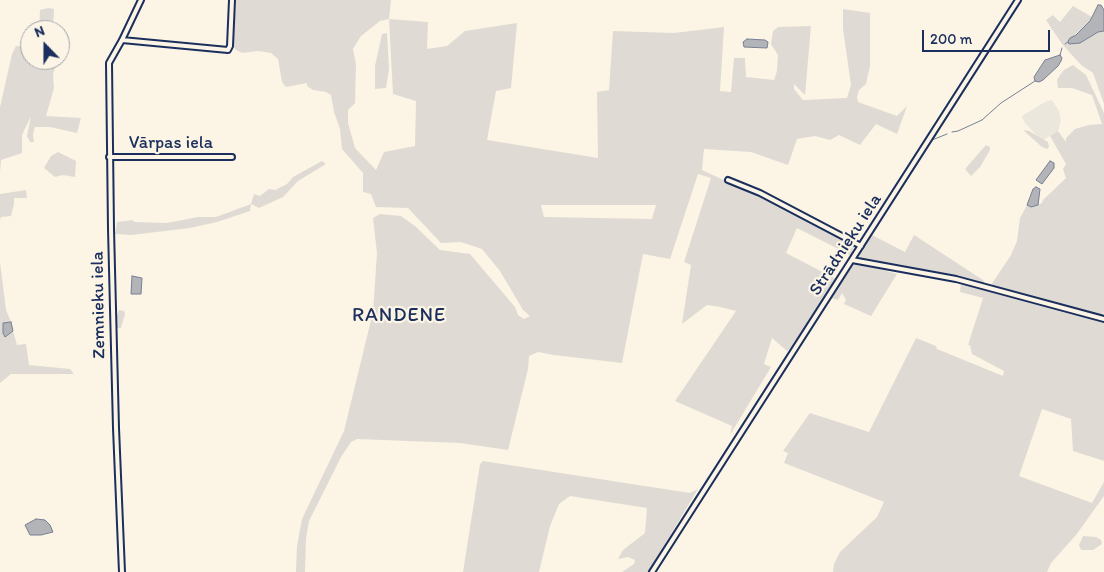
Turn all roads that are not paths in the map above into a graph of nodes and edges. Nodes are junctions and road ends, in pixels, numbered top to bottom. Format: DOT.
graph roads {
  1 [pos="141,0"];
  2 [pos="232,0"];
  3 [pos="1018,0"];
  4 [pos="122,40"];
  5 [pos="109,157"];
  6 [pos="232,157"];
  7 [pos="728,180"];
  8 [pos="860,246"];
  9 [pos="852,260"];
  10 [pos="1104,319"];
  11 [pos="122,572"];
  12 [pos="652,572"];
  1 -- 4 [label="street, Zemnieku iela"];
  2 -- 4 [label="street"];
  3 -- 8 [label="street, Strādnieku iela"];
  4 -- 5 [label="street, Zemnieku iela"];
  5 -- 6 [label="street, Vārpas iela"];
  5 -- 11 [label="street, Zemnieku iela"];
  7 -- 8 [label="street"];
  8 -- 9 [label="street, Strādnieku iela"];
  9 -- 10 [label="street"];
  9 -- 12 [label="street, Strādnieku iela"];
}
